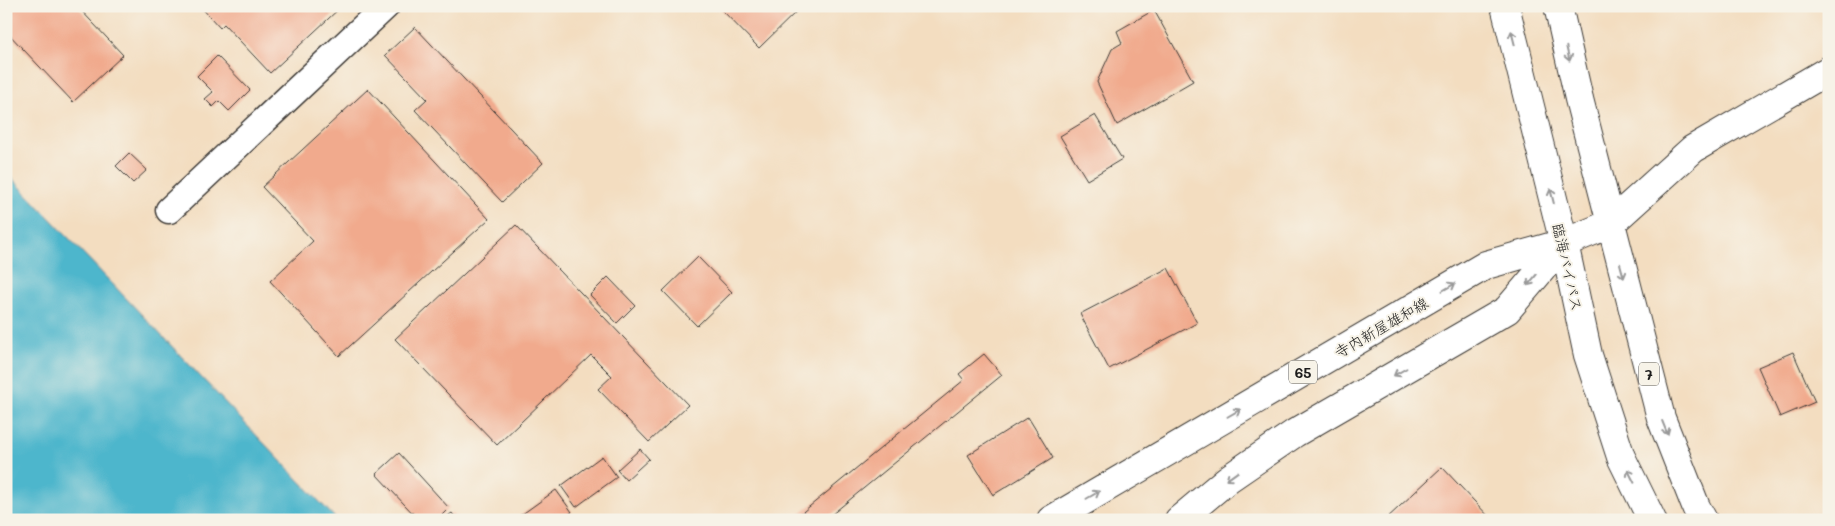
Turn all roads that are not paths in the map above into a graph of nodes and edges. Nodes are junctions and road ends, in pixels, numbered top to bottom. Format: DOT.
graph roads {
  1 [pos="386,6"];
  2 [pos="1505,6"];
  3 [pos="1558,6"];
  4 [pos="1829,70"];
  5 [pos="169,210"];
  6 [pos="1610,224"];
  7 [pos="1564,243"];
  8 [pos="1051,520"];
  9 [pos="1179,520"];
  10 [pos="1652,520"];
  11 [pos="1703,520"];
  1 -- 5 [label="street"];
  7 -- 2 [label="main road, 臨海バイパス, one-way"];
  3 -- 6 [label="main road, 7, one-way"];
  4 -- 6 [label="main road, 寺内新屋雄和線"];
  6 -- 7 [label="main road, 寺内新屋雄和線 / 65"];
  6 -- 11 [label="main road, 7, one-way"];
  8 -- 7 [label="main road, 寺内新屋雄和線 / 65, one-way"];
  7 -- 9 [label="main road, 寺内新屋雄和線 / 65, one-way"];
  10 -- 7 [label="main road, 臨海バイパス, one-way"];
}
